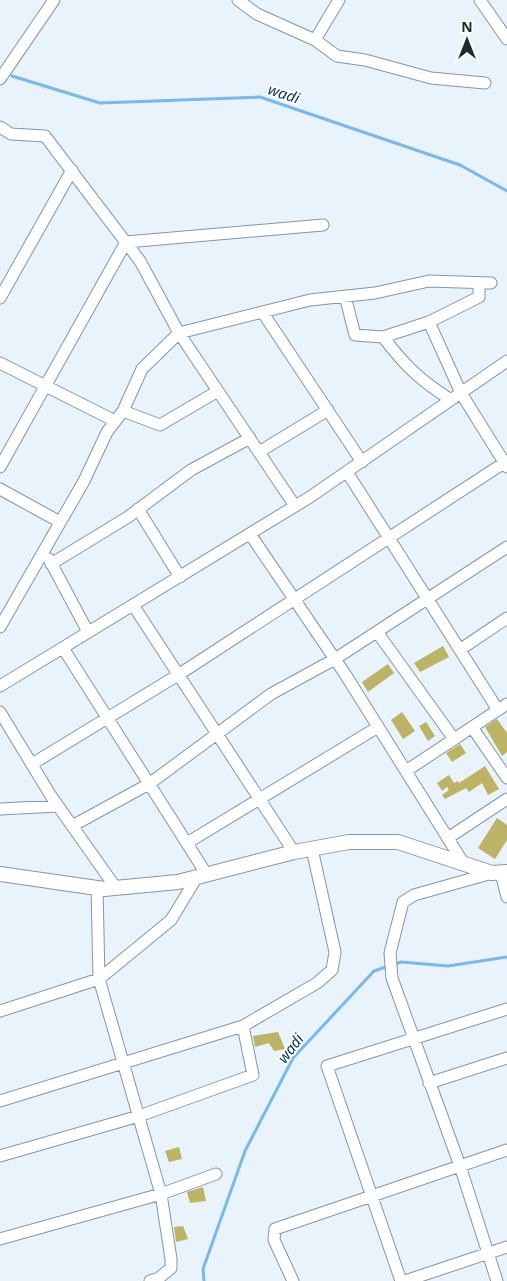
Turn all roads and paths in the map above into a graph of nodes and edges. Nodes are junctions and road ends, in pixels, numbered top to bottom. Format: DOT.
graph roads {
  1 [pos="54,0"];
  2 [pos="238,0"];
  3 [pos="339,0"];
  4 [pos="480,0"];
  5 [pos="507,39"];
  6 [pos="315,40"];
  7 [pos="0,79"];
  8 [pos="485,83"];
  9 [pos="0,127"];
  10 [pos="72,170"];
  11 [pos="323,225"];
  12 [pos="126,242"];
  13 [pos="0,272"];
  14 [pos="11,278"];
  15 [pos="345,296"];
  16 [pos="0,298"];
  17 [pos="263,312"];
  18 [pos="428,322"];
  19 [pos="179,333"];
  20 [pos="383,337"];
  21 [pos="507,361"];
  22 [pos="0,363"];
  23 [pos="45,387"];
  24 [pos="218,391"];
  25 [pos="456,397"];
  26 [pos="328,410"];
  27 [pos="123,412"];
  28 [pos="115,421"];
  29 [pos="250,438"];
  30 [pos="259,452"];
  31 [pos="362,462"];
  32 [pos="506,464"];
  33 [pos="0,467"];
  34 [pos="347,472"];
  35 [pos="0,489"];
  36 [pos="296,506"];
  37 [pos="138,509"];
  38 [pos="60,522"];
  39 [pos="250,534"];
  40 [pos="389,537"];
  41 [pos="507,547"];
  42 [pos="44,550"];
  43 [pos="51,564"];
  44 [pos="180,577"];
  45 [pos="294,599"];
  46 [pos="429,599"];
  47 [pos="133,605"];
  48 [pos="507,618"];
  49 [pos="0,627"];
  50 [pos="88,632"];
  51 [pos="377,632"];
  52 [pos="63,648"];
  53 [pos="461,649"];
  54 [pos="335,659"];
  55 [pos="178,674"];
  56 [pos="0,686"];
  57 [pos="502,707"];
  58 [pos="0,712"];
  59 [pos="108,719"];
  60 [pos="378,727"];
  61 [pos="472,727"];
  62 [pos="5,728"];
  63 [pos="217,735"];
  64 [pos="454,739"];
  65 [pos="32,764"];
  66 [pos="406,771"];
  67 [pos="507,778"];
  68 [pos="149,784"];
  69 [pos="259,799"];
  70 [pos="507,799"];
  71 [pos="58,806"];
  72 [pos="0,809"];
  73 [pos="72,826"];
  74 [pos="448,838"];
  75 [pos="187,843"];
  76 [pos="312,849"];
  77 [pos="294,852"];
  78 [pos="464,864"];
  79 [pos="500,873"];
  80 [pos="0,874"];
  81 [pos="202,876"];
  82 [pos="106,888"];
  83 [pos="507,897"];
  84 [pos="99,979"];
  85 [pos="507,1009"];
  86 [pos="0,1011"];
  87 [pos="243,1026"];
  88 [pos="415,1037"];
  89 [pos="507,1058"];
  90 [pos="124,1064"];
  91 [pos="430,1083"];
  92 [pos="0,1101"];
  93 [pos="139,1116"];
  94 [pos="507,1150"];
  95 [pos="0,1156"];
  96 [pos="460,1166"];
  97 [pos="216,1174"];
  98 [pos="162,1194"];
  99 [pos="371,1196"];
  100 [pos="0,1239"];
  101 [pos="507,1247"];
  102 [pos="489,1253"];
  103 [pos="150,1281"];
  104 [pos="293,1281"];
  105 [pos="401,1281"];
  106 [pos="405,1281"];
  107 [pos="497,1281"];
  1 -- 7 [label="street"];
  2 -- 6 [label="street"];
  3 -- 6 [label="street"];
  4 -- 5 [label="street"];
  6 -- 8 [label="street"];
  9 -- 10 [label="street"];
  10 -- 12 [label="street"];
  10 -- 14 [label="street"];
  11 -- 12 [label="street"];
  12 -- 19 [label="street"];
  12 -- 23 [label="street"];
  13 -- 14 [label="street"];
  14 -- 16 [label="street"];
  15 -- 17 [label="street"];
  15 -- 18 [label="street"];
  15 -- 20 [label="street"];
  17 -- 19 [label="street"];
  17 -- 26 [label="street"];
  18 -- 20 [label="street"];
  18 -- 25 [label="street"];
  19 -- 24 [label="street"];
  19 -- 27 [label="street"];
  20 -- 25 [label="street"];
  21 -- 25 [label="street"];
  22 -- 23 [label="street"];
  23 -- 28 [label="street"];
  23 -- 33 [label="street"];
  24 -- 27 [label="street"];
  24 -- 29 [label="street"];
  25 -- 31 [label="street"];
  25 -- 32 [label="street"];
  26 -- 30 [label="street"];
  26 -- 31 [label="street"];
  27 -- 28 [label="street"];
  28 -- 38 [label="street"];
  29 -- 30 [label="street"];
  29 -- 37 [label="street"];
  30 -- 36 [label="street"];
  31 -- 34 [label="street"];
  32 -- 40 [label="street"];
  34 -- 36 [label="street"];
  34 -- 40 [label="street"];
  35 -- 38 [label="street"];
  36 -- 39 [label="street"];
  37 -- 43 [label="street"];
  37 -- 44 [label="street"];
  38 -- 42 [label="street"];
  39 -- 44 [label="street"];
  39 -- 45 [label="street"];
  40 -- 45 [label="street"];
  40 -- 46 [label="street"];
  41 -- 46 [label="street"];
  42 -- 43 [label="street"];
  42 -- 49 [label="street"];
  43 -- 50 [label="street"];
  44 -- 47 [label="street"];
  45 -- 54 [label="street"];
  45 -- 55 [label="street"];
  46 -- 51 [label="street"];
  46 -- 53 [label="street"];
  47 -- 50 [label="street"];
  47 -- 55 [label="street"];
  48 -- 53 [label="street"];
  50 -- 52 [label="street"];
  51 -- 54 [label="street"];
  51 -- 64 [label="street"];
  52 -- 56 [label="street"];
  52 -- 59 [label="street"];
  53 -- 57 [label="street"];
  54 -- 60 [label="street"];
  54 -- 63 [label="street"];
  55 -- 59 [label="street"];
  55 -- 63 [label="street"];
  57 -- 61 [label="street"];
  58 -- 62 [label="street"];
  59 -- 65 [label="street"];
  59 -- 68 [label="street"];
  60 -- 66 [label="street"];
  60 -- 69 [label="street"];
  61 -- 64 [label="street"];
  61 -- 67 [label="street"];
  62 -- 65 [label="street"];
  63 -- 68 [label="street"];
  63 -- 69 [label="street"];
  64 -- 66 [label="street"];
  65 -- 71 [label="street"];
  66 -- 74 [label="street"];
  68 -- 73 [label="street"];
  68 -- 75 [label="street"];
  69 -- 75 [label="street"];
  69 -- 77 [label="street"];
  70 -- 74 [label="street"];
  71 -- 72 [label="street"];
  71 -- 73 [label="street"];
  73 -- 82 [label="street"];
  74 -- 78 [label="street"];
  75 -- 81 [label="street"];
  76 -- 77 [label="street"];
  76 -- 78 [label="street"];
  76 -- 87 [label="street"];
  77 -- 81 [label="street"];
  78 -- 79 [label="street"];
  79 -- 83 [label="street"];
  79 -- 88 [label="street"];
  80 -- 82 [label="street"];
  81 -- 82 [label="street"];
  81 -- 84 [label="street"];
  82 -- 84 [label="street"];
  84 -- 86 [label="street"];
  84 -- 90 [label="street"];
  85 -- 88 [label="street"];
  87 -- 90 [label="street"];
  87 -- 93 [label="street"];
  88 -- 91 [label="street"];
  88 -- 99 [label="street"];
  89 -- 91 [label="street"];
  90 -- 92 [label="street"];
  90 -- 93 [label="street"];
  91 -- 96 [label="street"];
  93 -- 95 [label="street"];
  93 -- 98 [label="street"];
  94 -- 96 [label="street"];
  96 -- 99 [label="street"];
  96 -- 102 [label="street"];
  97 -- 98 [label="street"];
  98 -- 100 [label="street"];
  98 -- 103 [label="street"];
  99 -- 104 [label="street"];
  99 -- 105 [label="street"];
  101 -- 102 [label="street"];
  102 -- 106 [label="street"];
  102 -- 107 [label="street"];
}
